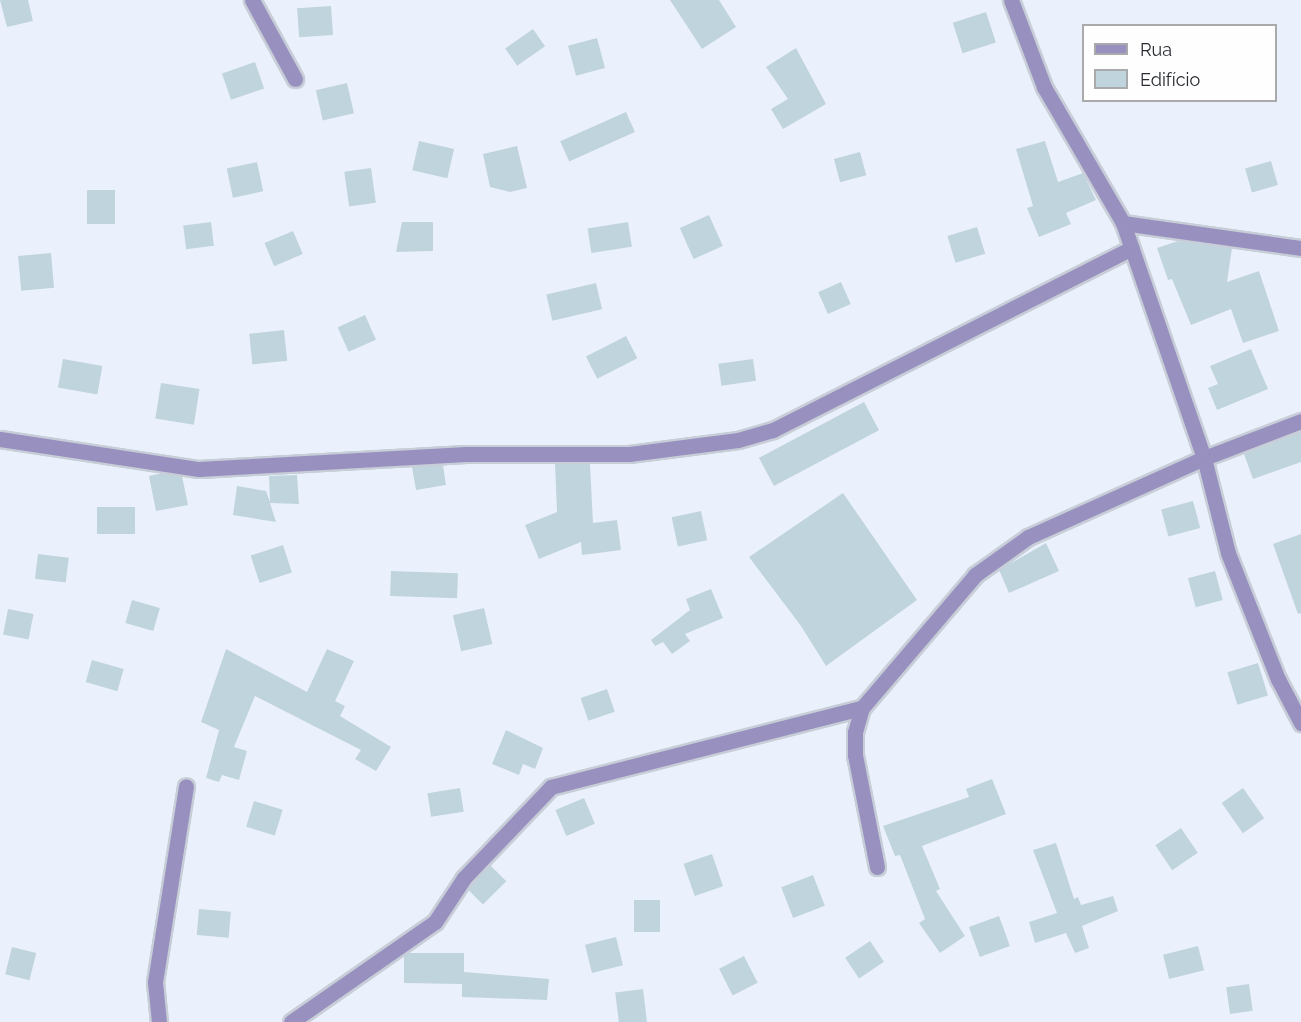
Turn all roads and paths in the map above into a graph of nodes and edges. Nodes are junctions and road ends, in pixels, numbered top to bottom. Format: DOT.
graph roads {
  1 [pos="252,0"];
  2 [pos="1011,0"];
  3 [pos="295,79"];
  4 [pos="1123,224"];
  5 [pos="1131,248"];
  6 [pos="1301,249"];
  7 [pos="1301,421"];
  8 [pos="0,439"];
  9 [pos="1204,458"];
  10 [pos="862,708"];
  11 [pos="1301,723"];
  12 [pos="186,786"];
  13 [pos="877,867"];
  14 [pos="159,1022"];
  15 [pos="291,1022"];
  1 -- 3 [label="street"];
  2 -- 4 [label="street"];
  4 -- 5 [label="street"];
  4 -- 6 [label="street"];
  5 -- 8 [label="street"];
  5 -- 9 [label="street"];
  7 -- 9 [label="street"];
  9 -- 10 [label="street"];
  9 -- 11 [label="street"];
  10 -- 13 [label="street"];
  10 -- 15 [label="street"];
  12 -- 14 [label="street"];
}
